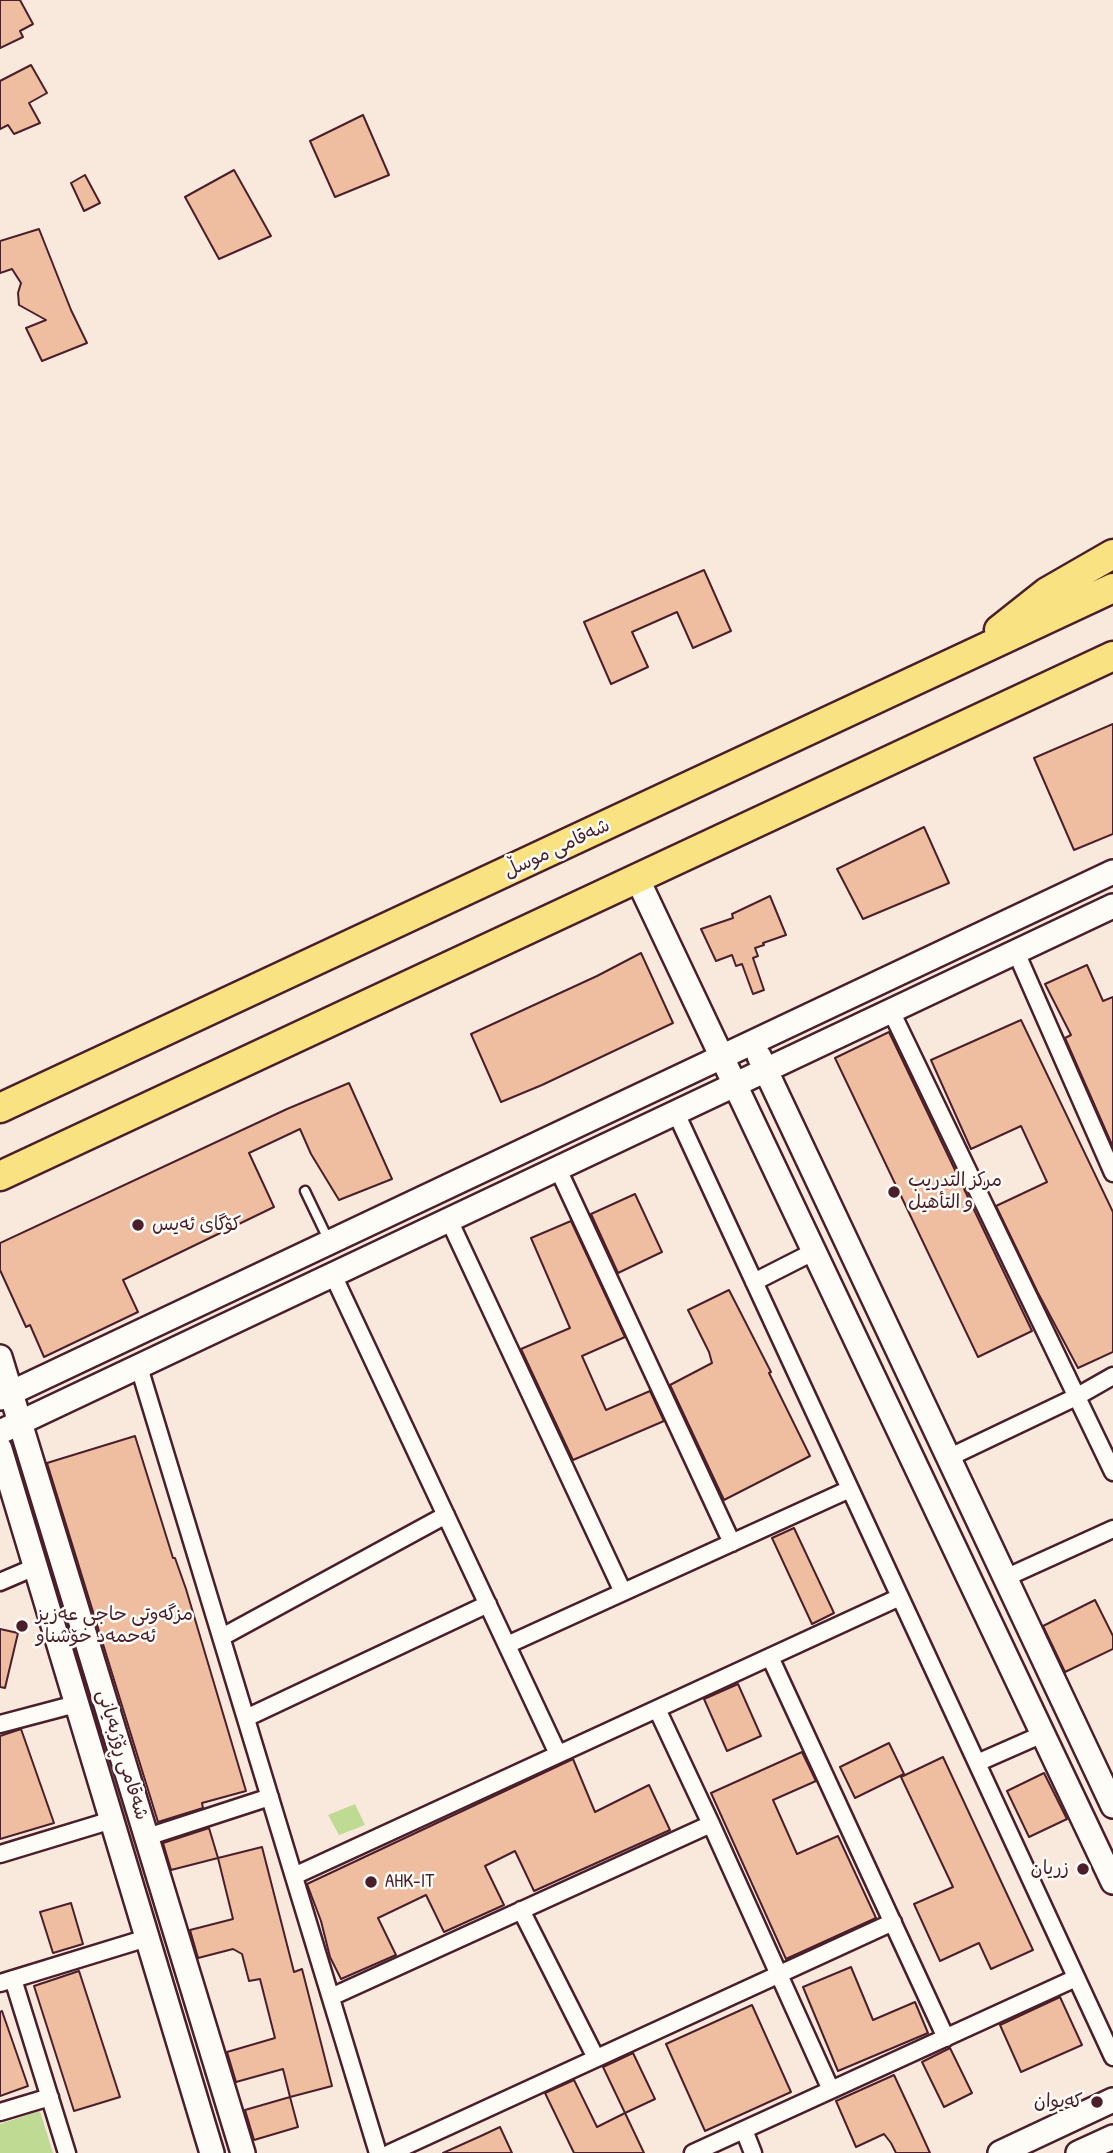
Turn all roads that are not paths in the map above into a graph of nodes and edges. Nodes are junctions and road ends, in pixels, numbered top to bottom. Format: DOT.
graph roads {
  1 [pos="1113,538"];
  2 [pos="1113,554"];
  3 [pos="1113,588"];
  4 [pos="1048,592"];
  5 [pos="979,651"];
  6 [pos="1113,656"];
  7 [pos="1113,872"];
  8 [pos="638,878"];
  9 [pos="1113,906"];
  10 [pos="1016,953"];
  11 [pos="891,1011"];
  12 [pos="752,1042"];
  13 [pos="722,1057"];
  14 [pos="765,1070"];
  15 [pos="736,1084"];
  16 [pos="0,1108"];
  17 [pos="676,1113"];
  18 [pos="558,1168"];
  19 [pos="1113,1173"];
  20 [pos="0,1176"];
  21 [pos="304,1191"];
  22 [pos="384,1217"];
  23 [pos="449,1220"];
  24 [pos="329,1242"];
  25 [pos="398,1244"];
  26 [pos="815,1251"];
  27 [pos="333,1275"];
  28 [pos="754,1282"];
  29 [pos="0,1357"];
  30 [pos="139,1367"];
  31 [pos="1113,1376"];
  32 [pos="6,1395"];
  33 [pos="1076,1397"];
  34 [pos="10,1427"];
  35 [pos="0,1449"];
  36 [pos="948,1458"];
  37 [pos="1113,1472"];
  38 [pos="850,1489"];
  39 [pos="446,1515"];
  40 [pos="1113,1529"];
  41 [pos="732,1543"];
  42 [pos="35,1567"];
  43 [pos="1005,1578"];
  44 [pos="0,1582"];
  45 [pos="623,1592"];
  46 [pos="900,1597"];
  47 [pos="488,1604"];
  48 [pos="222,1637"];
  49 [pos="507,1645"];
  50 [pos="770,1657"];
  51 [pos="1057,1688"];
  52 [pos="1027,1702"];
  53 [pos="76,1704"];
  54 [pos="657,1709"];
  55 [pos="246,1718"];
  56 [pos="0,1724"];
  57 [pos="1043,1734"];
  58 [pos="558,1754"];
  59 [pos="977,1763"];
  60 [pos="270,1797"];
  61 [pos="1113,1807"];
  62 [pos="111,1820"];
  63 [pos="711,1824"];
  64 [pos="147,1837"];
  65 [pos="0,1854"];
  66 [pos="294,1876"];
  67 [pos="1113,1882"];
  68 [pos="521,1910"];
  69 [pos="893,1922"];
  70 [pos="147,1938"];
  71 [pos="777,1974"];
  72 [pos="1076,1978"];
  73 [pos="7,1981"];
  74 [pos="331,1997"];
  75 [pos="208,2038"];
  76 [pos="946,2038"];
  77 [pos="180,2047"];
  78 [pos="596,2057"];
  79 [pos="1113,2057"];
  80 [pos="831,2090"];
  81 [pos="50,2096"];
  82 [pos="1113,2100"];
  83 [pos="0,2112"];
  84 [pos="744,2130"];
  85 [pos="1113,2137"];
  86 [pos="1081,2152"];
  87 [pos="67,2153"];
  88 [pos="212,2153"];
  89 [pos="243,2153"];
  90 [pos="378,2153"];
  91 [pos="390,2153"];
  92 [pos="693,2153"];
  93 [pos="753,2153"];
  94 [pos="1000,2153"];
  1 -- 4 [label="highway"];
  2 -- 4 [label="highway"];
  3 -- 5 [label="highway, شەقامی موسڵ"];
  4 -- 5 [label="highway"];
  5 -- 16 [label="highway, شەقامی موسڵ"];
  6 -- 8 [label="highway"];
  7 -- 12 [label="street"];
  8 -- 13 [label="street"];
  8 -- 20 [label="highway"];
  9 -- 10 [label="street"];
  10 -- 11 [label="street"];
  10 -- 19 [label="street"];
  11 -- 14 [label="street"];
  11 -- 33 [label="street"];
  12 -- 13 [label="street"];
  12 -- 14 [label="street"];
  13 -- 15 [label="street"];
  13 -- 22 [label="street"];
  14 -- 15 [label="street"];
  14 -- 36 [label="street"];
  15 -- 17 [label="street"];
  15 -- 26 [label="street"];
  17 -- 18 [label="street"];
  17 -- 28 [label="street"];
  18 -- 23 [label="street"];
  18 -- 41 [label="street"];
  21 -- 24 [label="lane"];
  22 -- 24 [label="street"];
  22 -- 25 [label="street"];
  23 -- 25 [label="street"];
  23 -- 45 [label="street"];
  24 -- 32 [label="street"];
  25 -- 27 [label="street"];
  26 -- 28 [label="street"];
  26 -- 52 [label="street"];
  27 -- 30 [label="street"];
  27 -- 39 [label="street"];
  28 -- 38 [label="street"];
  29 -- 32 [label="street, شەقامی ڕۆژبەیانی"];
  30 -- 34 [label="street"];
  30 -- 48 [label="street"];
  31 -- 33 [label="street"];
  32 -- 34 [label="street, شەقامی ڕۆژبەیانی"];
  33 -- 36 [label="street"];
  33 -- 37 [label="street"];
  34 -- 64 [label="street, شەقامی ڕۆژبەیانی"];
  35 -- 42 [label="street, شەقامی ڕۆژبەیانی"];
  36 -- 43 [label="street"];
  38 -- 41 [label="street"];
  38 -- 46 [label="street"];
  39 -- 47 [label="street"];
  39 -- 48 [label="street"];
  40 -- 43 [label="street"];
  41 -- 45 [label="street"];
  42 -- 44 [label="street"];
  42 -- 53 [label="street, شەقامی ڕۆژبەیانی"];
  43 -- 51 [label="street"];
  45 -- 49 [label="street"];
  46 -- 50 [label="street"];
  46 -- 59 [label="street"];
  47 -- 49 [label="street"];
  47 -- 55 [label="street"];
  48 -- 55 [label="street"];
  49 -- 58 [label="street"];
  50 -- 54 [label="street"];
  50 -- 69 [label="street"];
  51 -- 52 [label="street"];
  51 -- 61 [label="street"];
  52 -- 57 [label="street"];
  53 -- 56 [label="street"];
  53 -- 62 [label="street, شەقامی ڕۆژبەیانی"];
  54 -- 58 [label="street"];
  54 -- 63 [label="street"];
  55 -- 60 [label="street"];
  57 -- 59 [label="street"];
  57 -- 67 [label="street"];
  58 -- 66 [label="street"];
  59 -- 72 [label="street"];
  60 -- 64 [label="street"];
  60 -- 66 [label="street"];
  62 -- 65 [label="street"];
  62 -- 70 [label="street, شەقامی ڕۆژبەیانی"];
  63 -- 68 [label="street"];
  63 -- 71 [label="street"];
  64 -- 75 [label="street, شەقامی ڕۆژبەیانی"];
  66 -- 74 [label="street"];
  68 -- 74 [label="street"];
  68 -- 78 [label="street"];
  69 -- 71 [label="street"];
  69 -- 76 [label="street"];
  70 -- 73 [label="street"];
  70 -- 77 [label="street, شەقامی ڕۆژبەیانی"];
  71 -- 78 [label="street"];
  71 -- 80 [label="street"];
  72 -- 76 [label="street"];
  72 -- 79 [label="street"];
  73 -- 81 [label="street"];
  74 -- 90 [label="street"];
  75 -- 77 [label="street"];
  75 -- 89 [label="street, شەقامی ڕۆژبەیانی"];
  76 -- 80 [label="street"];
  77 -- 88 [label="street, شەقامی ڕۆژبەیانی"];
  78 -- 91 [label="street"];
  80 -- 84 [label="street"];
  81 -- 83 [label="street"];
  81 -- 87 [label="street"];
  82 -- 94 [label="street"];
  84 -- 92 [label="street"];
  84 -- 93 [label="street"];
  85 -- 86 [label="street"];
}
